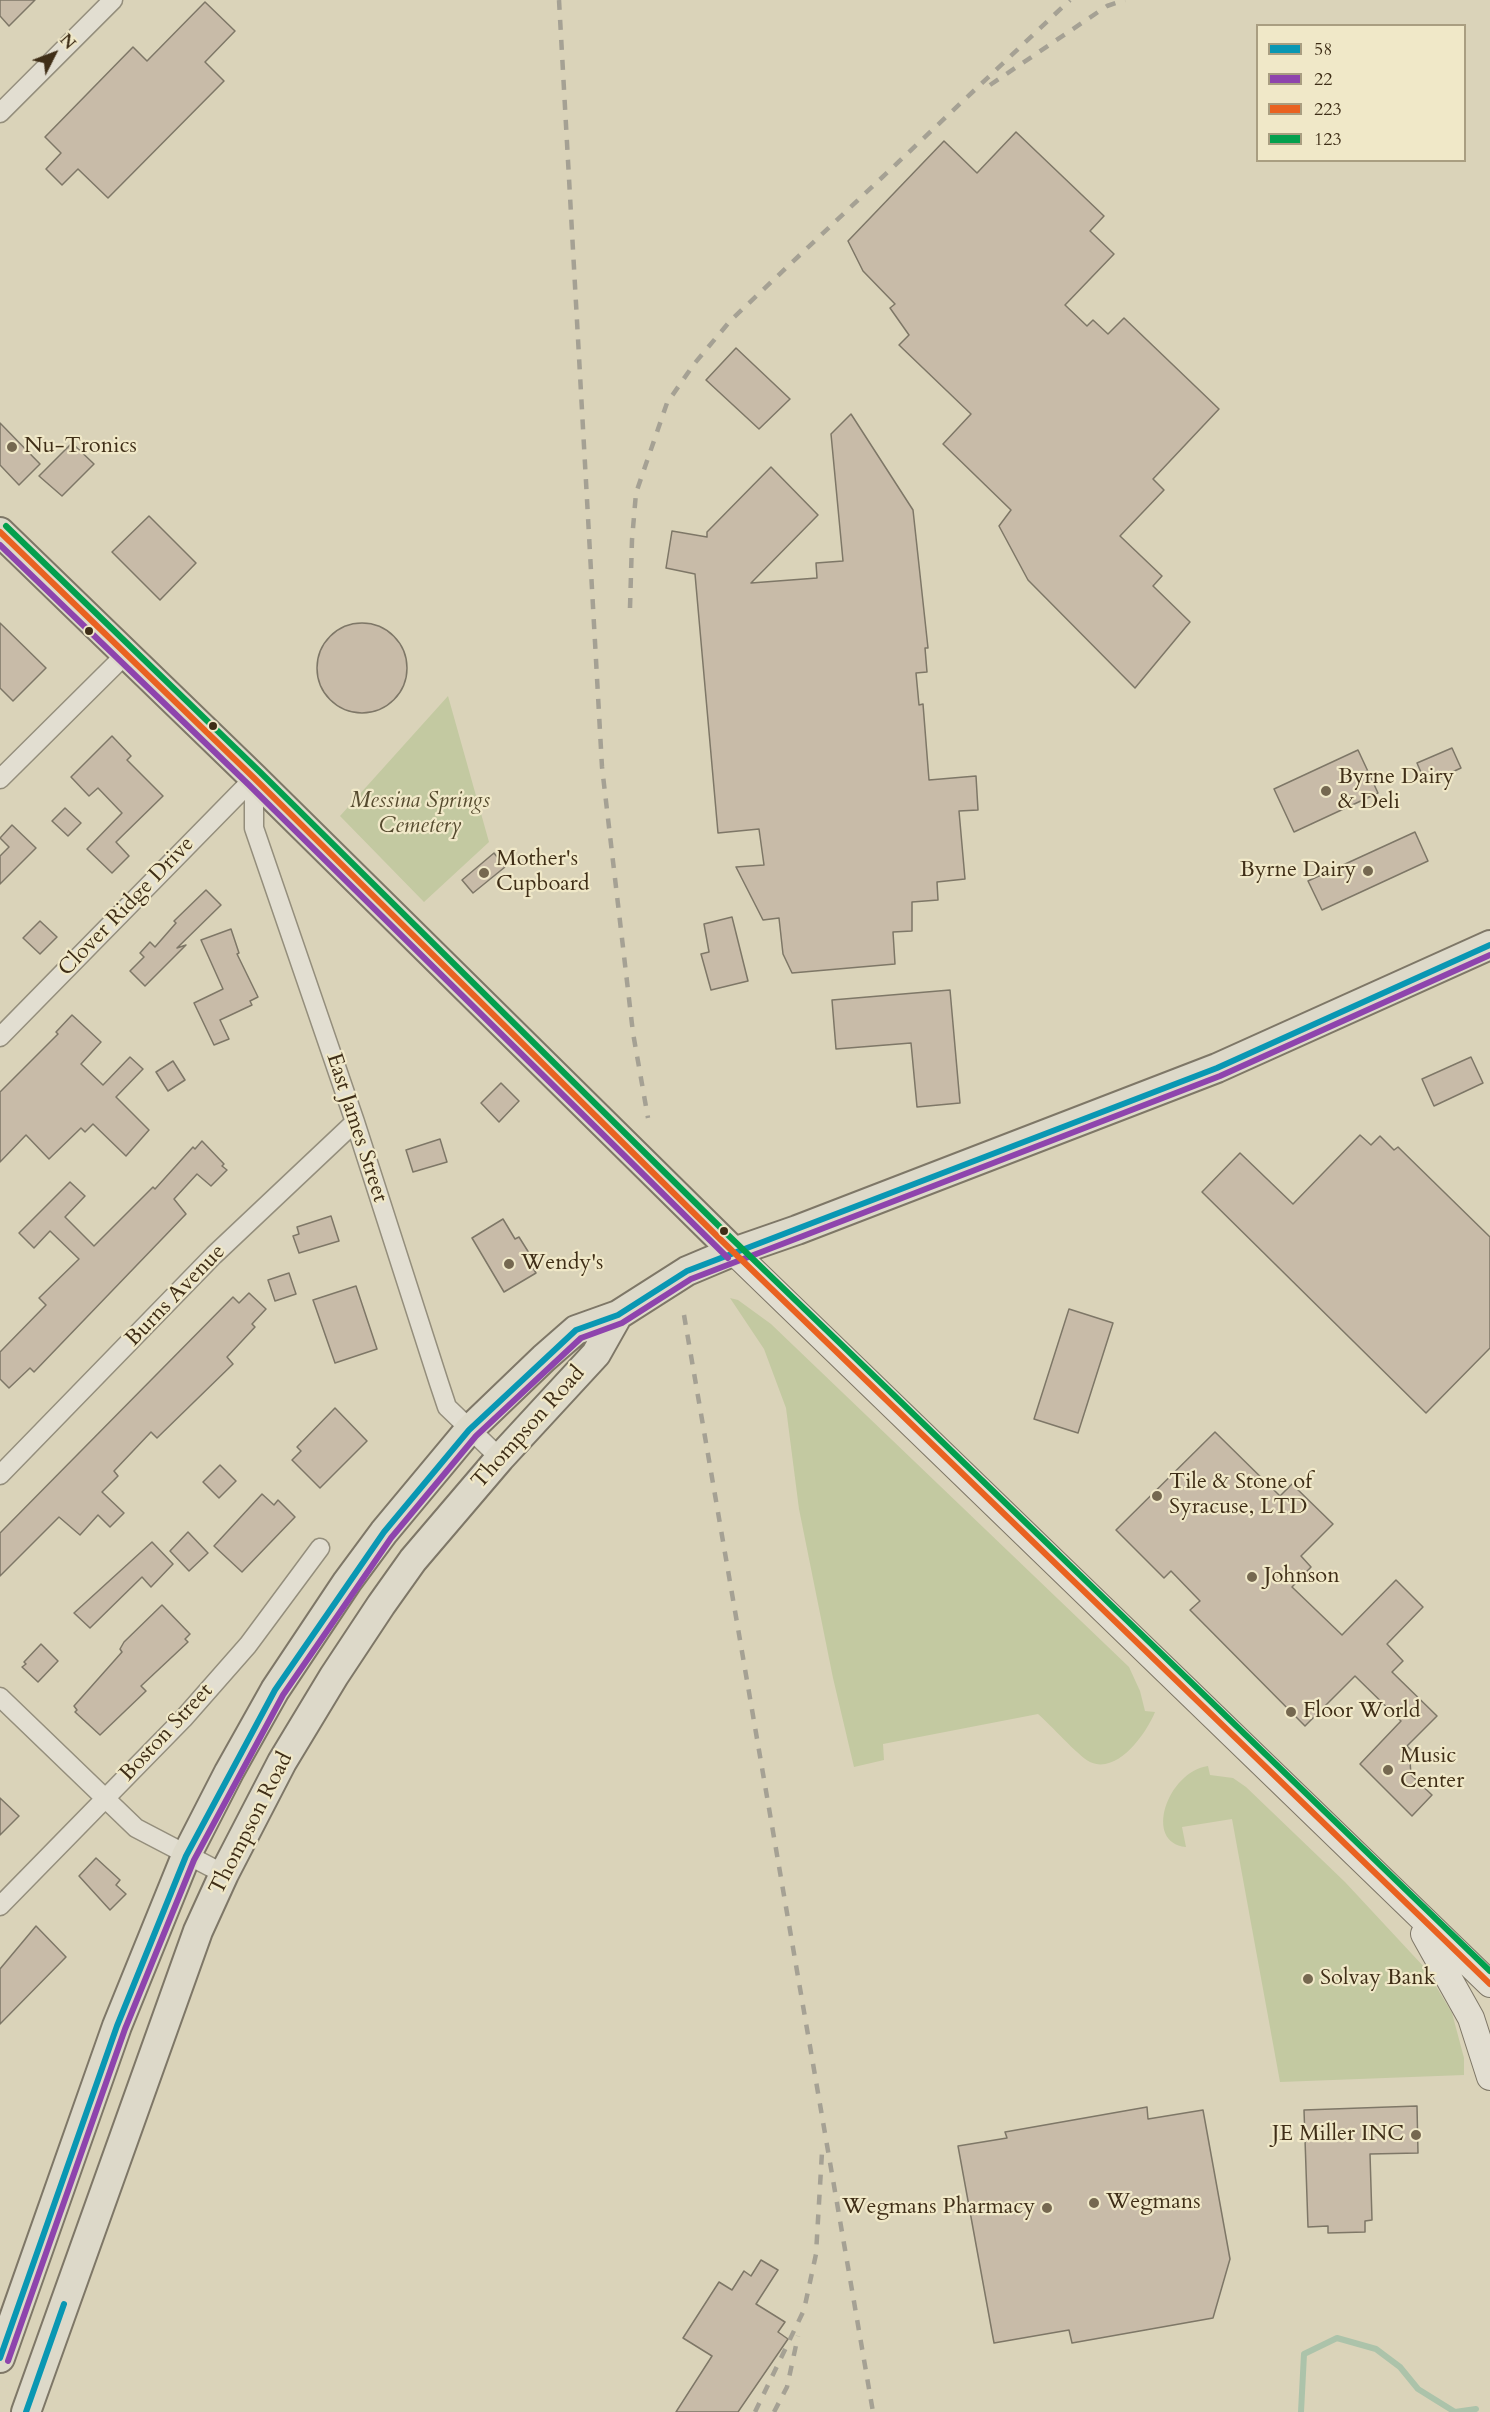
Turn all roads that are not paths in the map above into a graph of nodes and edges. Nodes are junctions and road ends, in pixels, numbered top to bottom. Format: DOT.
graph roads {
  1 [pos="113,0"];
  2 [pos="0,113"];
  3 [pos="0,532"];
  4 [pos="126,654"];
  5 [pos="254,778"];
  6 [pos="0,779"];
  7 [pos="1490,945"];
  8 [pos="0,1037"];
  9 [pos="356,1122"];
  10 [pos="734,1252"];
  11 [pos="618,1315"];
  12 [pos="469,1430"];
  13 [pos="500,1458"];
  14 [pos="0,1475"];
  15 [pos="320,1548"];
  16 [pos="0,1697"];
  17 [pos="104,1799"];
  18 [pos="186,1856"];
  19 [pos="224,1874"];
  20 [pos="1405,1904"];
  21 [pos="0,1906"];
  22 [pos="1490,1984"];
  23 [pos="1490,2077"];
  24 [pos="0,2358"];
  25 [pos="26,2412"];
  1 -- 2 [label="street"];
  3 -- 4 [label="main road"];
  4 -- 5 [label="main road"];
  4 -- 6 [label="street"];
  5 -- 8 [label="street, Clover Ridge Drive"];
  5 -- 9 [label="street, East James Street"];
  5 -- 10 [label="main road"];
  7 -- 10 [label="main road, Thompson Road"];
  9 -- 12 [label="street, East James Street"];
  9 -- 14 [label="street, Burns Avenue"];
  10 -- 11 [label="main road, Thompson Road"];
  10 -- 20 [label="main road"];
  11 -- 12 [label="main road, Thompson Road"];
  11 -- 13 [label="main road, Thompson Road"];
  12 -- 13 [label="street, East James Street"];
  12 -- 18 [label="main road, Thompson Road"];
  13 -- 19 [label="main road, Thompson Road"];
  15 -- 17 [label="street, Boston Street"];
  16 -- 17 [label="street"];
  17 -- 18 [label="street"];
  17 -- 21 [label="street, Boston Street"];
  18 -- 19 [label="street"];
  18 -- 24 [label="main road, Thompson Road"];
  19 -- 25 [label="main road, Thompson Road"];
  20 -- 22 [label="main road"];
  20 -- 23 [label="main road"];
}
